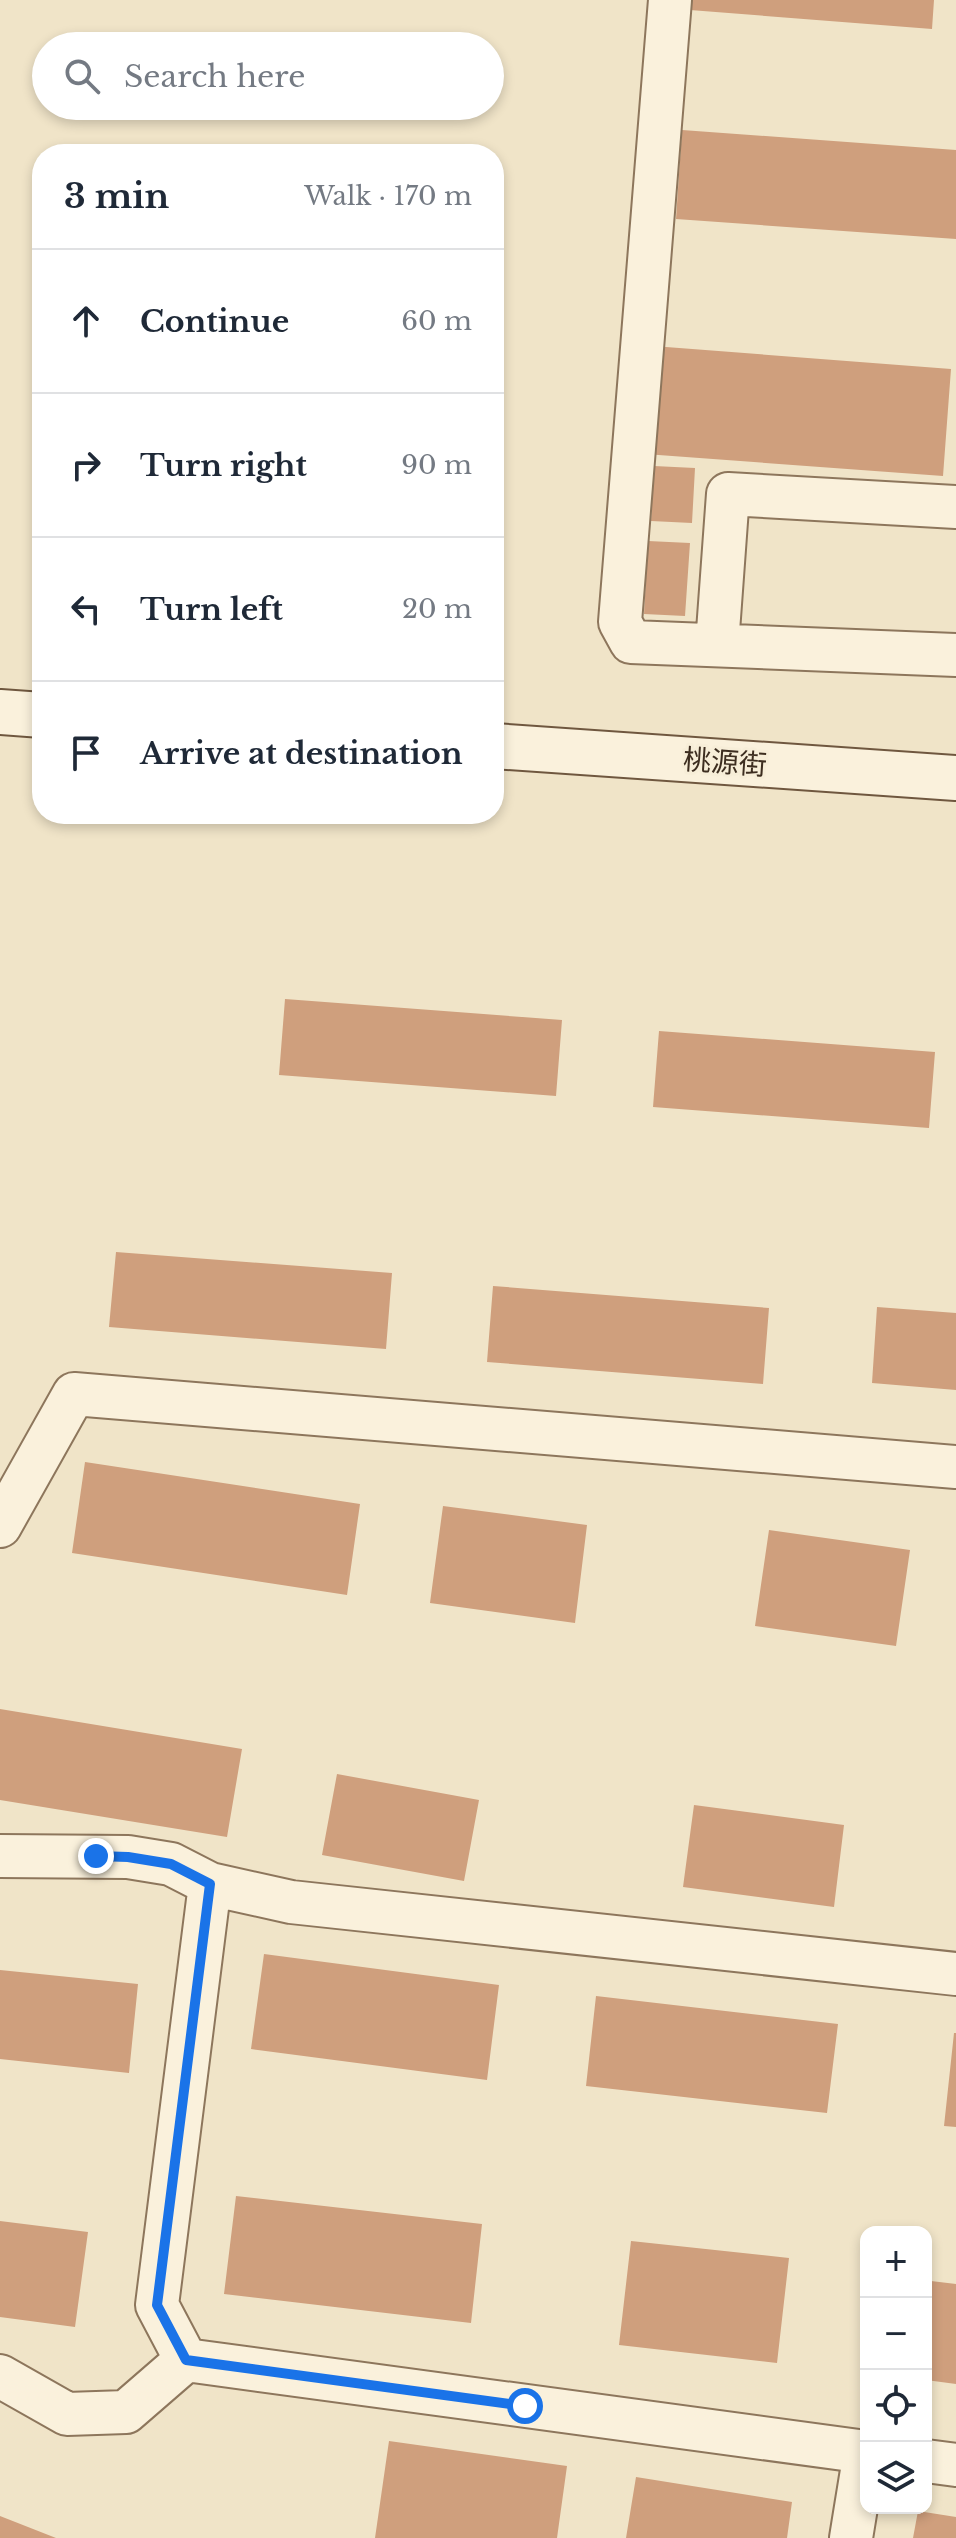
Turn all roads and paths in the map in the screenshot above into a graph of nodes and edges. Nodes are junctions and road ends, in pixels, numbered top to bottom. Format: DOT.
graph roads {
  1 [pos="670,0"];
  2 [pos="956,507"];
  3 [pos="717,645"];
  4 [pos="956,655"];
  5 [pos="0,712"];
  6 [pos="32,714"];
  7 [pos="504,747"];
  8 [pos="956,778"];
  9 [pos="956,1467"];
  10 [pos="0,1526"];
  11 [pos="0,1856"];
  12 [pos="210,1884"];
  13 [pos="956,1974"];
  14 [pos="186,2360"];
  15 [pos="0,2376"];
  16 [pos="860,2451"];
  17 [pos="932,2462"];
  18 [pos="956,2465"];
  19 [pos="860,2486"];
  20 [pos="851,2538"];
  1 -- 3 [label="street"];
  2 -- 3 [label="street"];
  3 -- 4 [label="street"];
  5 -- 6 [label="street"];
  7 -- 8 [label="street, 桃源街"];
  9 -- 10 [label="street"];
  11 -- 12 [label="street"];
  12 -- 13 [label="street"];
  12 -- 14 [label="street"];
  14 -- 15 [label="street"];
  14 -- 16 [label="street"];
  17 -- 18 [label="street"];
  19 -- 20 [label="street"];
}
